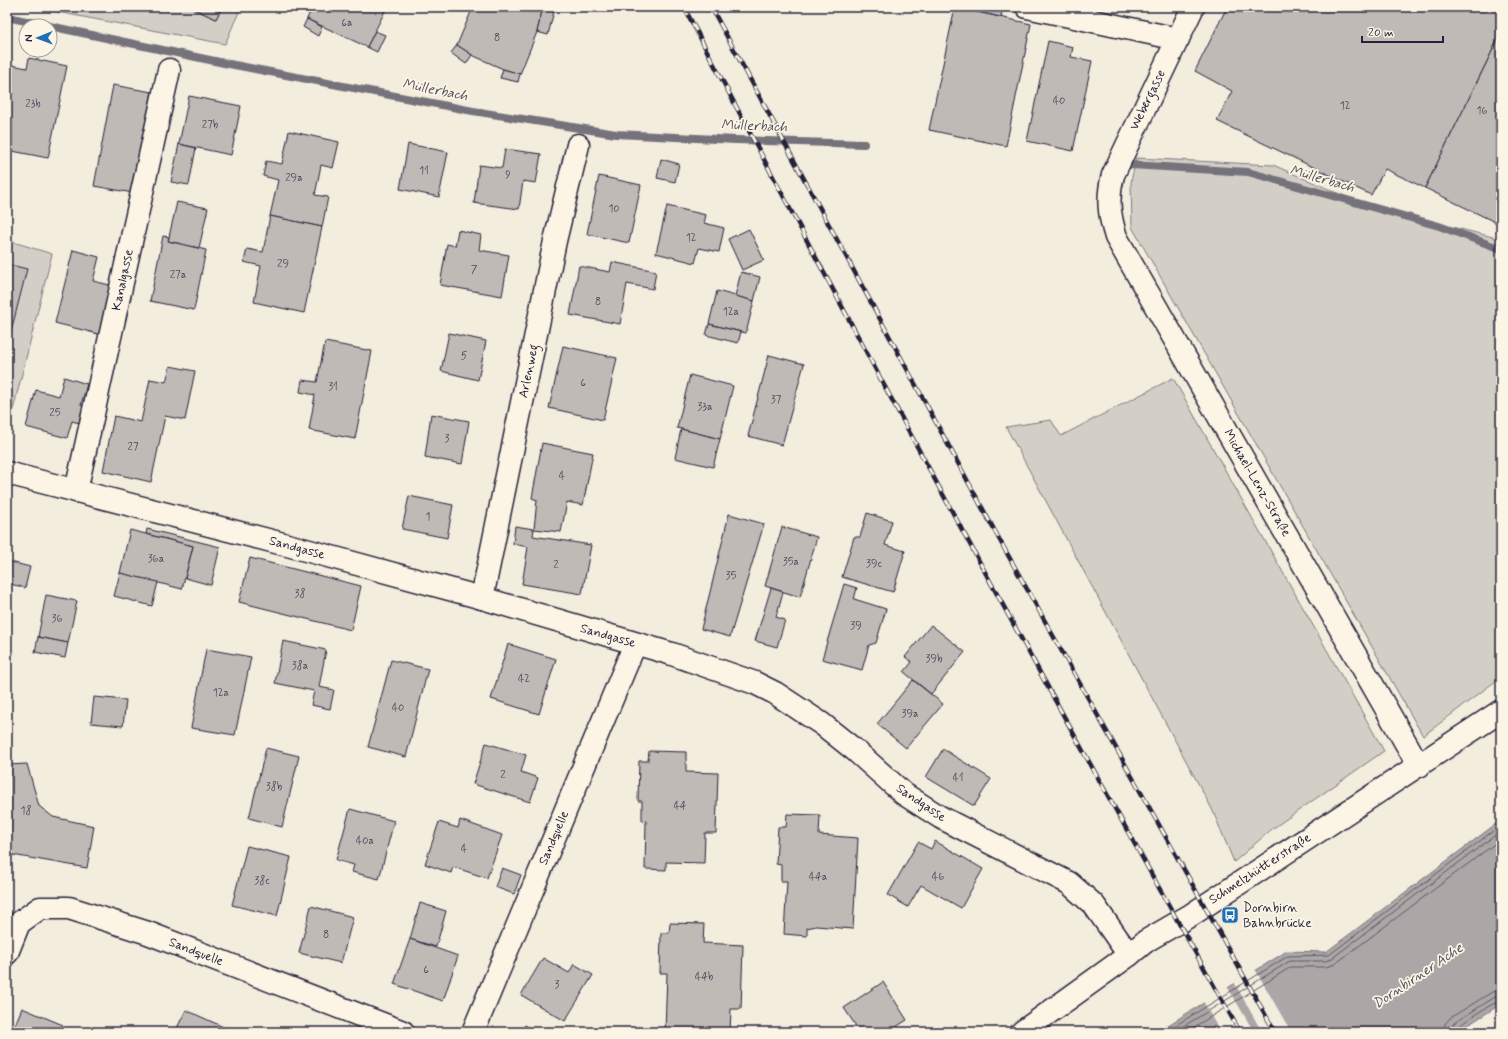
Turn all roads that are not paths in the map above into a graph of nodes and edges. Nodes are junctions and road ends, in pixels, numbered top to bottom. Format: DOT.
graph roads {
  1 [pos="1027,7"];
  2 [pos="1193,7"];
  3 [pos="1178,39"];
  4 [pos="169,70"];
  5 [pos="578,145"];
  6 [pos="1110,185"];
  7 [pos="7,473"];
  8 [pos="76,491"];
  9 [pos="482,598"];
  10 [pos="636,644"];
  11 [pos="1501,711"];
  12 [pos="1419,766"];
  13 [pos="7,953"];
  14 [pos="1129,955"];
  15 [pos="403,1032"];
  16 [pos="473,1032"];
  17 [pos="1022,1032"];
  1 -- 3 [label="street"];
  2 -- 3 [label="street, Webergasse"];
  3 -- 6 [label="street, Webergasse"];
  4 -- 8 [label="street, Kanalgasse"];
  5 -- 9 [label="street, Arlenweg"];
  6 -- 12 [label="street, Michael-Lenz-Straße"];
  7 -- 8 [label="street, Sandgasse"];
  8 -- 9 [label="street, Sandgasse"];
  9 -- 10 [label="street, Sandgasse"];
  10 -- 14 [label="street, Sandgasse"];
  10 -- 16 [label="street, Sandquelle"];
  11 -- 12 [label="street, Schmelzhütterstraße"];
  12 -- 14 [label="street, Schmelzhütterstraße"];
  13 -- 15 [label="street, Sandquelle"];
  14 -- 17 [label="street, Schmelzhütterstraße"];
}
